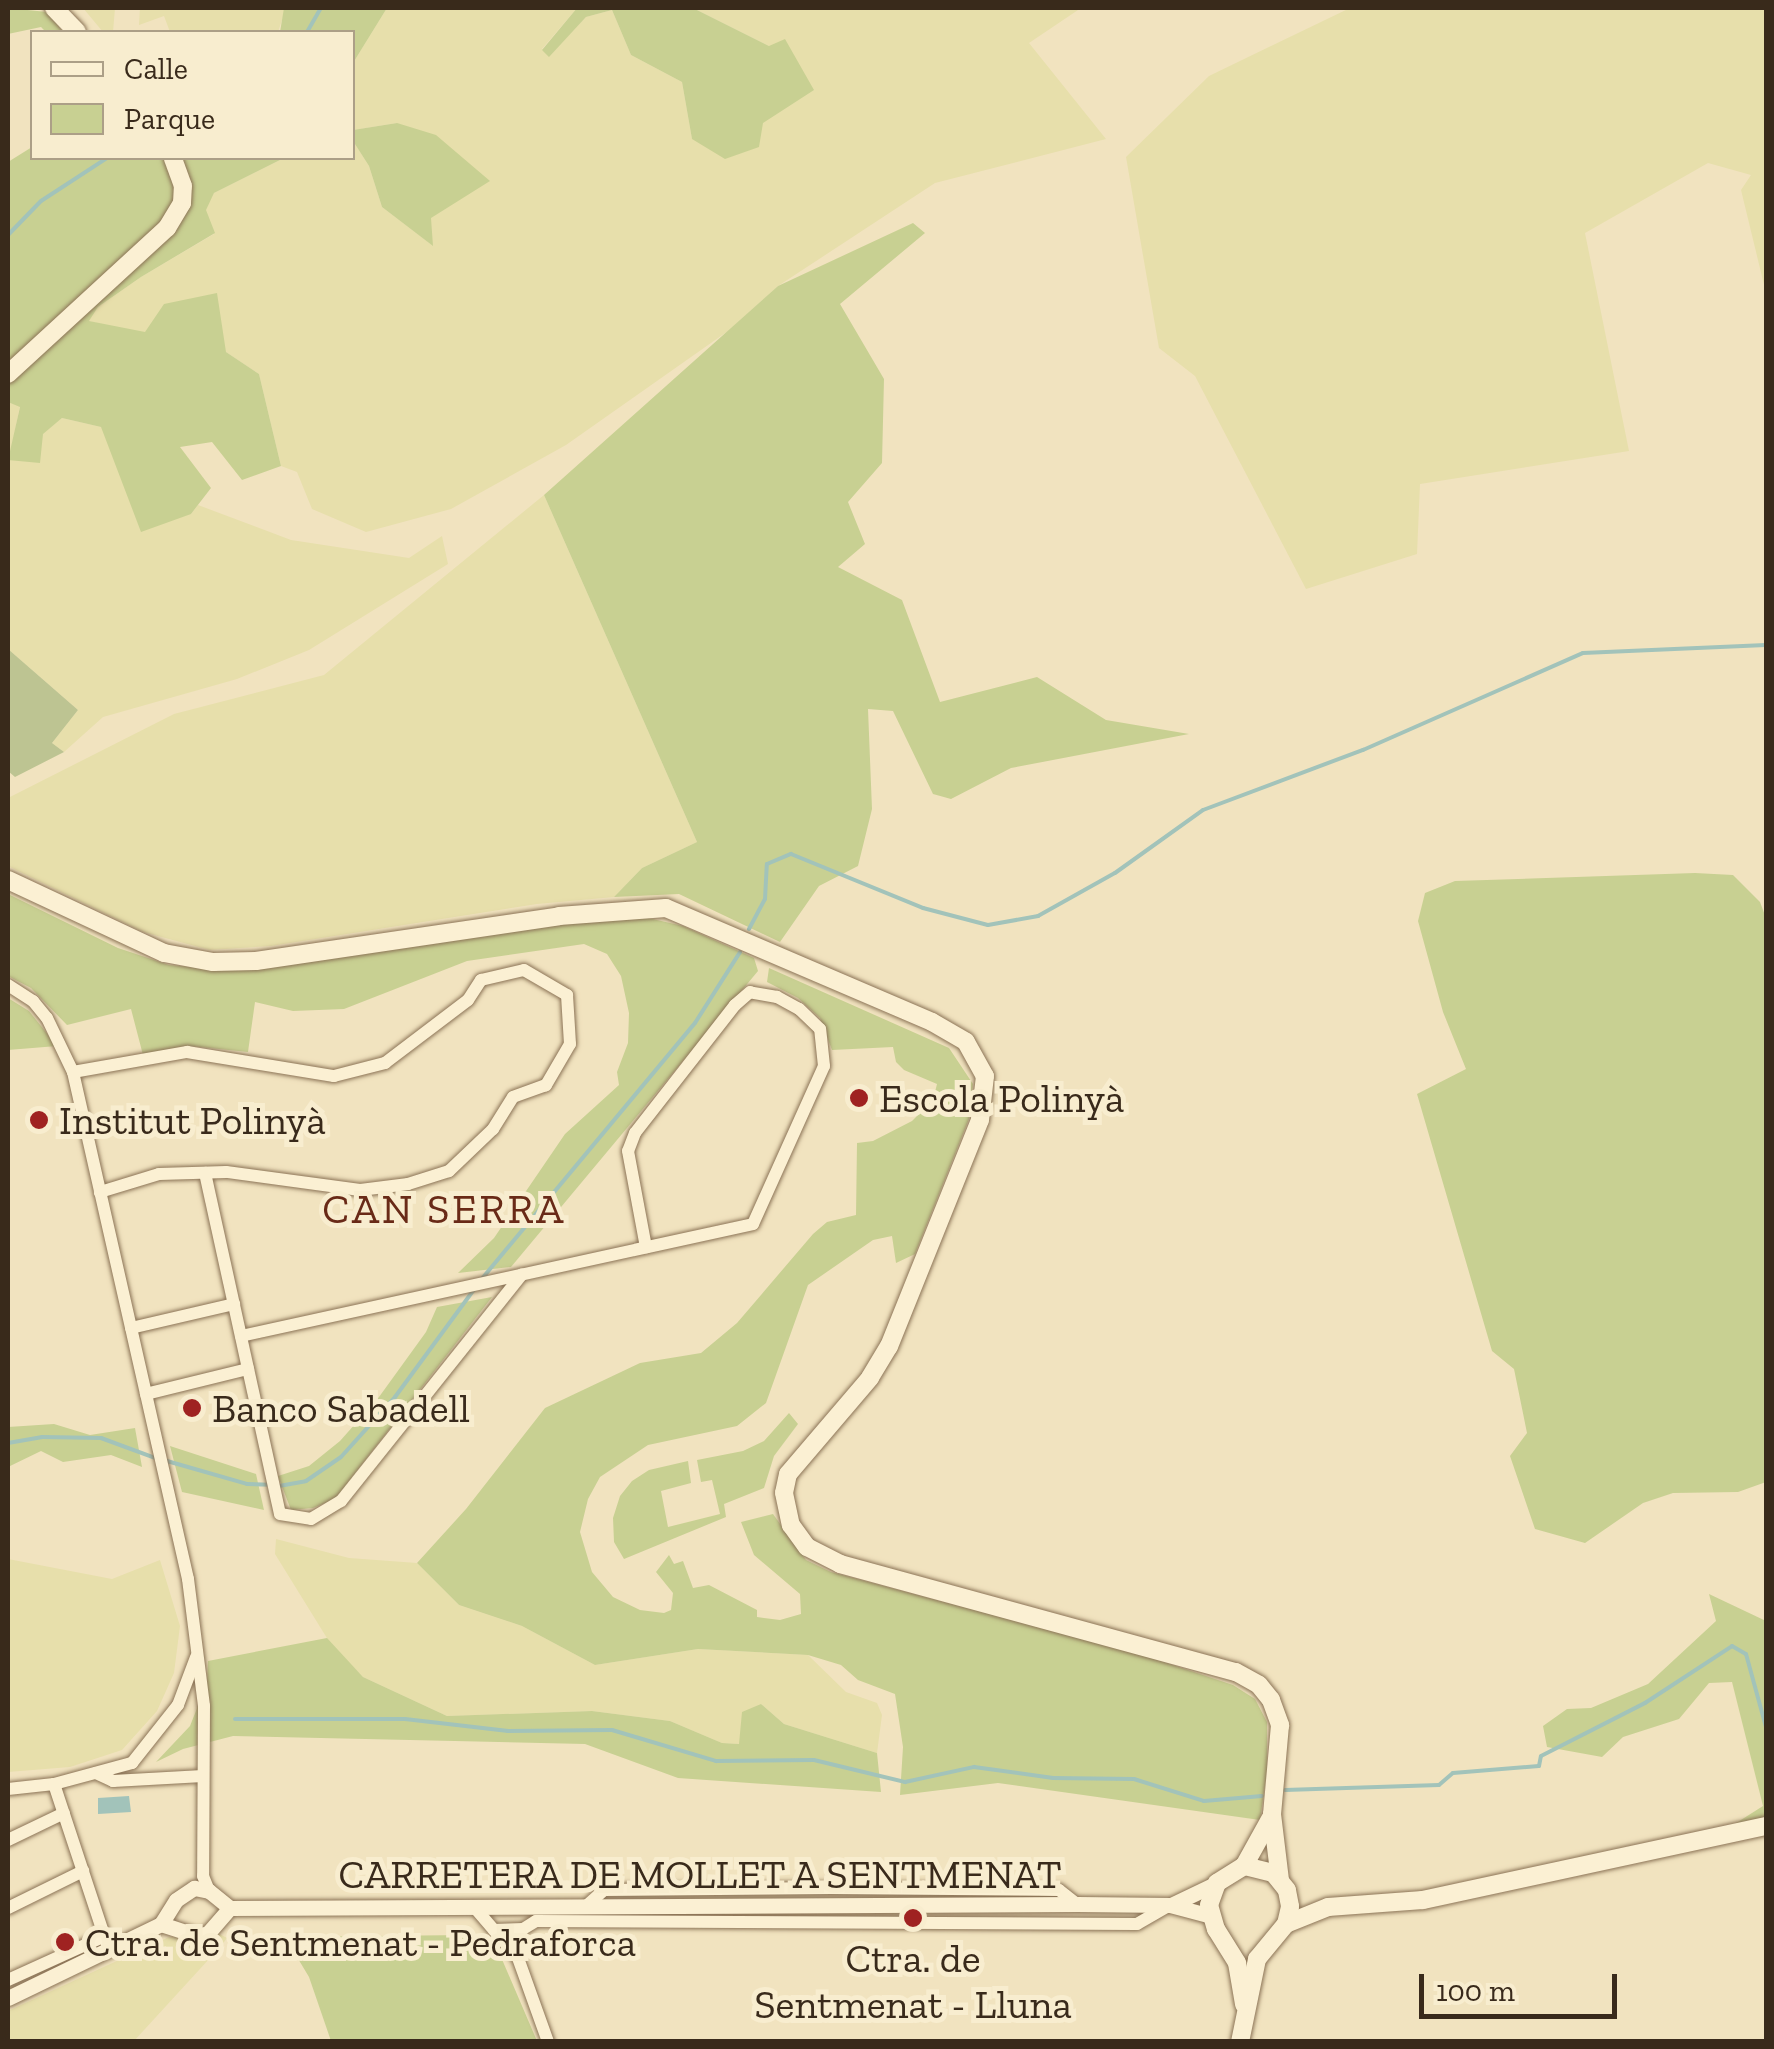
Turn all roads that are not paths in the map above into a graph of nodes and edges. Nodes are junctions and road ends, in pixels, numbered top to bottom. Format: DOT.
graph roads {
  1 [pos="54,8"];
  2 [pos="75,30"];
  3 [pos="174,160"];
  4 [pos="8,374"];
  5 [pos="8,880"];
  6 [pos="8,985"];
  7 [pos="73,1072"];
  8 [pos="205,1173"];
  9 [pos="100,1192"];
  10 [pos="646,1247"];
  11 [pos="522,1274"];
  12 [pos="234,1304"];
  13 [pos="131,1328"];
  14 [pos="241,1336"];
  15 [pos="248,1369"];
  16 [pos="146,1394"];
  17 [pos="198,1651"];
  18 [pos="96,1773"];
  19 [pos="202,1776"];
  20 [pos="54,1784"];
  21 [pos="8,1789"];
  22 [pos="64,1813"];
  23 [pos="1272,1814"];
  24 [pos="1766,1826"];
  25 [pos="8,1840"];
  26 [pos="1244,1866"];
  27 [pos="83,1871"];
  28 [pos="1217,1882"];
  29 [pos="1284,1885"];
  30 [pos="213,1897"];
  31 [pos="1170,1905"];
  32 [pos="1328,1907"];
  33 [pos="8,1908"];
  34 [pos="475,1908"];
  35 [pos="527,1908"];
  36 [pos="173,1910"];
  37 [pos="1210,1916"];
  38 [pos="160,1924"];
  39 [pos="1286,1924"];
  40 [pos="178,1927"];
  41 [pos="523,1929"];
  42 [pos="494,1930"];
  43 [pos="1227,1940"];
  44 [pos="1268,1942"];
  45 [pos="107,1943"];
  46 [pos="518,1958"];
  47 [pos="8,1980"];
  48 [pos="8,1998"];
  49 [pos="1244,2004"];
  50 [pos="548,2042"];
  51 [pos="1240,2042"];
  1 -- 2 [label="main road"];
  3 -- 4 [label="main road"];
  5 -- 23 [label="main road"];
  6 -- 7 [label="street"];
  7 -- 8 [label="street"];
  7 -- 9 [label="street"];
  8 -- 9 [label="street"];
  8 -- 12 [label="street"];
  9 -- 13 [label="street"];
  10 -- 10 [label="street"];
  10 -- 11 [label="street"];
  11 -- 14 [label="street"];
  11 -- 15 [label="street"];
  12 -- 13 [label="street"];
  12 -- 14 [label="street"];
  13 -- 16 [label="street"];
  14 -- 15 [label="street"];
  15 -- 16 [label="street"];
  16 -- 17 [label="street"];
  17 -- 18 [label="street"];
  17 -- 19 [label="street"];
  18 -- 19 [label="street"];
  18 -- 20 [label="street"];
  19 -- 30 [label="street"];
  20 -- 21 [label="street"];
  20 -- 22 [label="street"];
  22 -- 25 [label="street"];
  22 -- 27 [label="street"];
  23 -- 26 [label="main road"];
  23 -- 29 [label="main road"];
  24 -- 32 [label="main road"];
  26 -- 28 [label="main road"];
  26 -- 29 [label="main road"];
  27 -- 33 [label="street"];
  27 -- 45 [label="street"];
  28 -- 31 [label="street"];
  28 -- 37 [label="main road"];
  29 -- 32 [label="main road"];
  29 -- 39 [label="main road"];
  30 -- 34 [label="street, CARRETERA DE MOLLET A SENTMENAT"];
  30 -- 36 [label="street"];
  30 -- 40 [label="street, CARRETERA DE MOLLET A SENTMENAT"];
  31 -- 35 [label="street, CARRETERA DE MOLLET A SENTMENAT"];
  31 -- 37 [label="street"];
  31 -- 41 [label="street"];
  32 -- 39 [label="main road"];
  34 -- 35 [label="street, CARRETERA DE MOLLET A SENTMENAT"];
  34 -- 42 [label="street"];
  35 -- 41 [label="street"];
  36 -- 38 [label="street"];
  36 -- 40 [label="street"];
  37 -- 43 [label="main road"];
  38 -- 40 [label="street, CARRETERA DE MOLLET A SENTMENAT"];
  38 -- 45 [label="street"];
  39 -- 44 [label="main road"];
  41 -- 42 [label="street"];
  41 -- 46 [label="street"];
  42 -- 46 [label="street"];
  43 -- 44 [label="main road"];
  43 -- 49 [label="main road"];
  44 -- 49 [label="main road"];
  45 -- 47 [label="street"];
  45 -- 48 [label="street"];
  46 -- 50 [label="street"];
  49 -- 51 [label="main road"];
}
